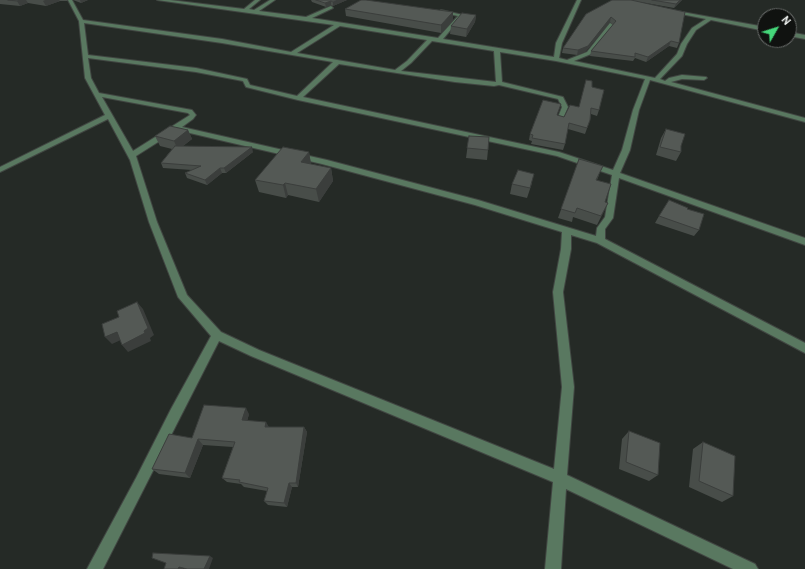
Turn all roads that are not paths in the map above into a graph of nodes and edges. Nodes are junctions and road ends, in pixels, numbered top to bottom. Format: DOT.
graph roads {
  1 [pos="70,0"];
  2 [pos="159,0"];
  3 [pos="258,0"];
  4 [pos="273,0"];
  5 [pos="579,0"];
  6 [pos="331,7"];
  7 [pos="664,9"];
  8 [pos="245,10"];
  9 [pos="255,11"];
  10 [pos="437,11"];
  11 [pos="711,18"];
  12 [pos="306,19"];
  13 [pos="81,21"];
  14 [pos="339,24"];
  15 [pos="610,25"];
  16 [pos="757,27"];
  17 [pos="431,39"];
  18 [pos="438,40"];
  19 [pos="497,49"];
  20 [pos="293,53"];
  21 [pos="85,56"];
  22 [pos="556,59"];
  23 [pos="338,61"];
  24 [pos="569,61"];
  25 [pos="396,72"];
  26 [pos="648,78"];
  27 [pos="704,78"];
  28 [pos="656,80"];
  29 [pos="499,83"];
  30 [pos="666,83"];
  31 [pos="97,94"];
  32 [pos="298,98"];
  33 [pos="108,116"];
  34 [pos="560,120"];
  35 [pos="805,120"];
  36 [pos="175,127"];
  37 [pos="132,155"];
  38 [pos="0,170"];
  39 [pos="616,173"];
  40 [pos="566,232"];
  41 [pos="600,241"];
  42 [pos="805,242"];
  43 [pos="217,335"];
  44 [pos="805,348"];
  45 [pos="561,479"];
  46 [pos="95,569"];
  47 [pos="553,569"];
  48 [pos="750,569"];
  1 -- 13 [label="street"];
  2 -- 8 [label="street"];
  3 -- 8 [label="street"];
  4 -- 9 [label="street"];
  5 -- 22 [label="street"];
  6 -- 12 [label="street"];
  7 -- 11 [label="street"];
  8 -- 9 [label="street"];
  9 -- 12 [label="street"];
  10 -- 18 [label="street"];
  11 -- 16 [label="street"];
  11 -- 28 [label="street"];
  12 -- 14 [label="street"];
  13 -- 20 [label="street"];
  13 -- 21 [label="street"];
  14 -- 17 [label="street"];
  14 -- 20 [label="street"];
  15 -- 24 [label="street"];
  17 -- 18 [label="street"];
  17 -- 25 [label="street"];
  18 -- 19 [label="street"];
  19 -- 22 [label="street"];
  19 -- 29 [label="street"];
  20 -- 23 [label="street"];
  21 -- 31 [label="street"];
  21 -- 32 [label="street"];
  22 -- 24 [label="street"];
  23 -- 25 [label="street"];
  23 -- 32 [label="street"];
  24 -- 26 [label="street"];
  25 -- 29 [label="street"];
  26 -- 28 [label="street"];
  26 -- 39 [label="street"];
  27 -- 30 [label="street"];
  28 -- 30 [label="street"];
  29 -- 34 [label="street"];
  30 -- 35 [label="street"];
  31 -- 33 [label="street"];
  31 -- 36 [label="street"];
  32 -- 39 [label="street"];
  33 -- 37 [label="street"];
  33 -- 38 [label="street"];
  36 -- 37 [label="street"];
  36 -- 40 [label="street"];
  37 -- 43 [label="street"];
  39 -- 41 [label="street"];
  39 -- 42 [label="street"];
  40 -- 41 [label="street"];
  40 -- 45 [label="street"];
  41 -- 44 [label="street"];
  43 -- 45 [label="street"];
  43 -- 46 [label="street"];
  45 -- 47 [label="street"];
  45 -- 48 [label="street"];
}
